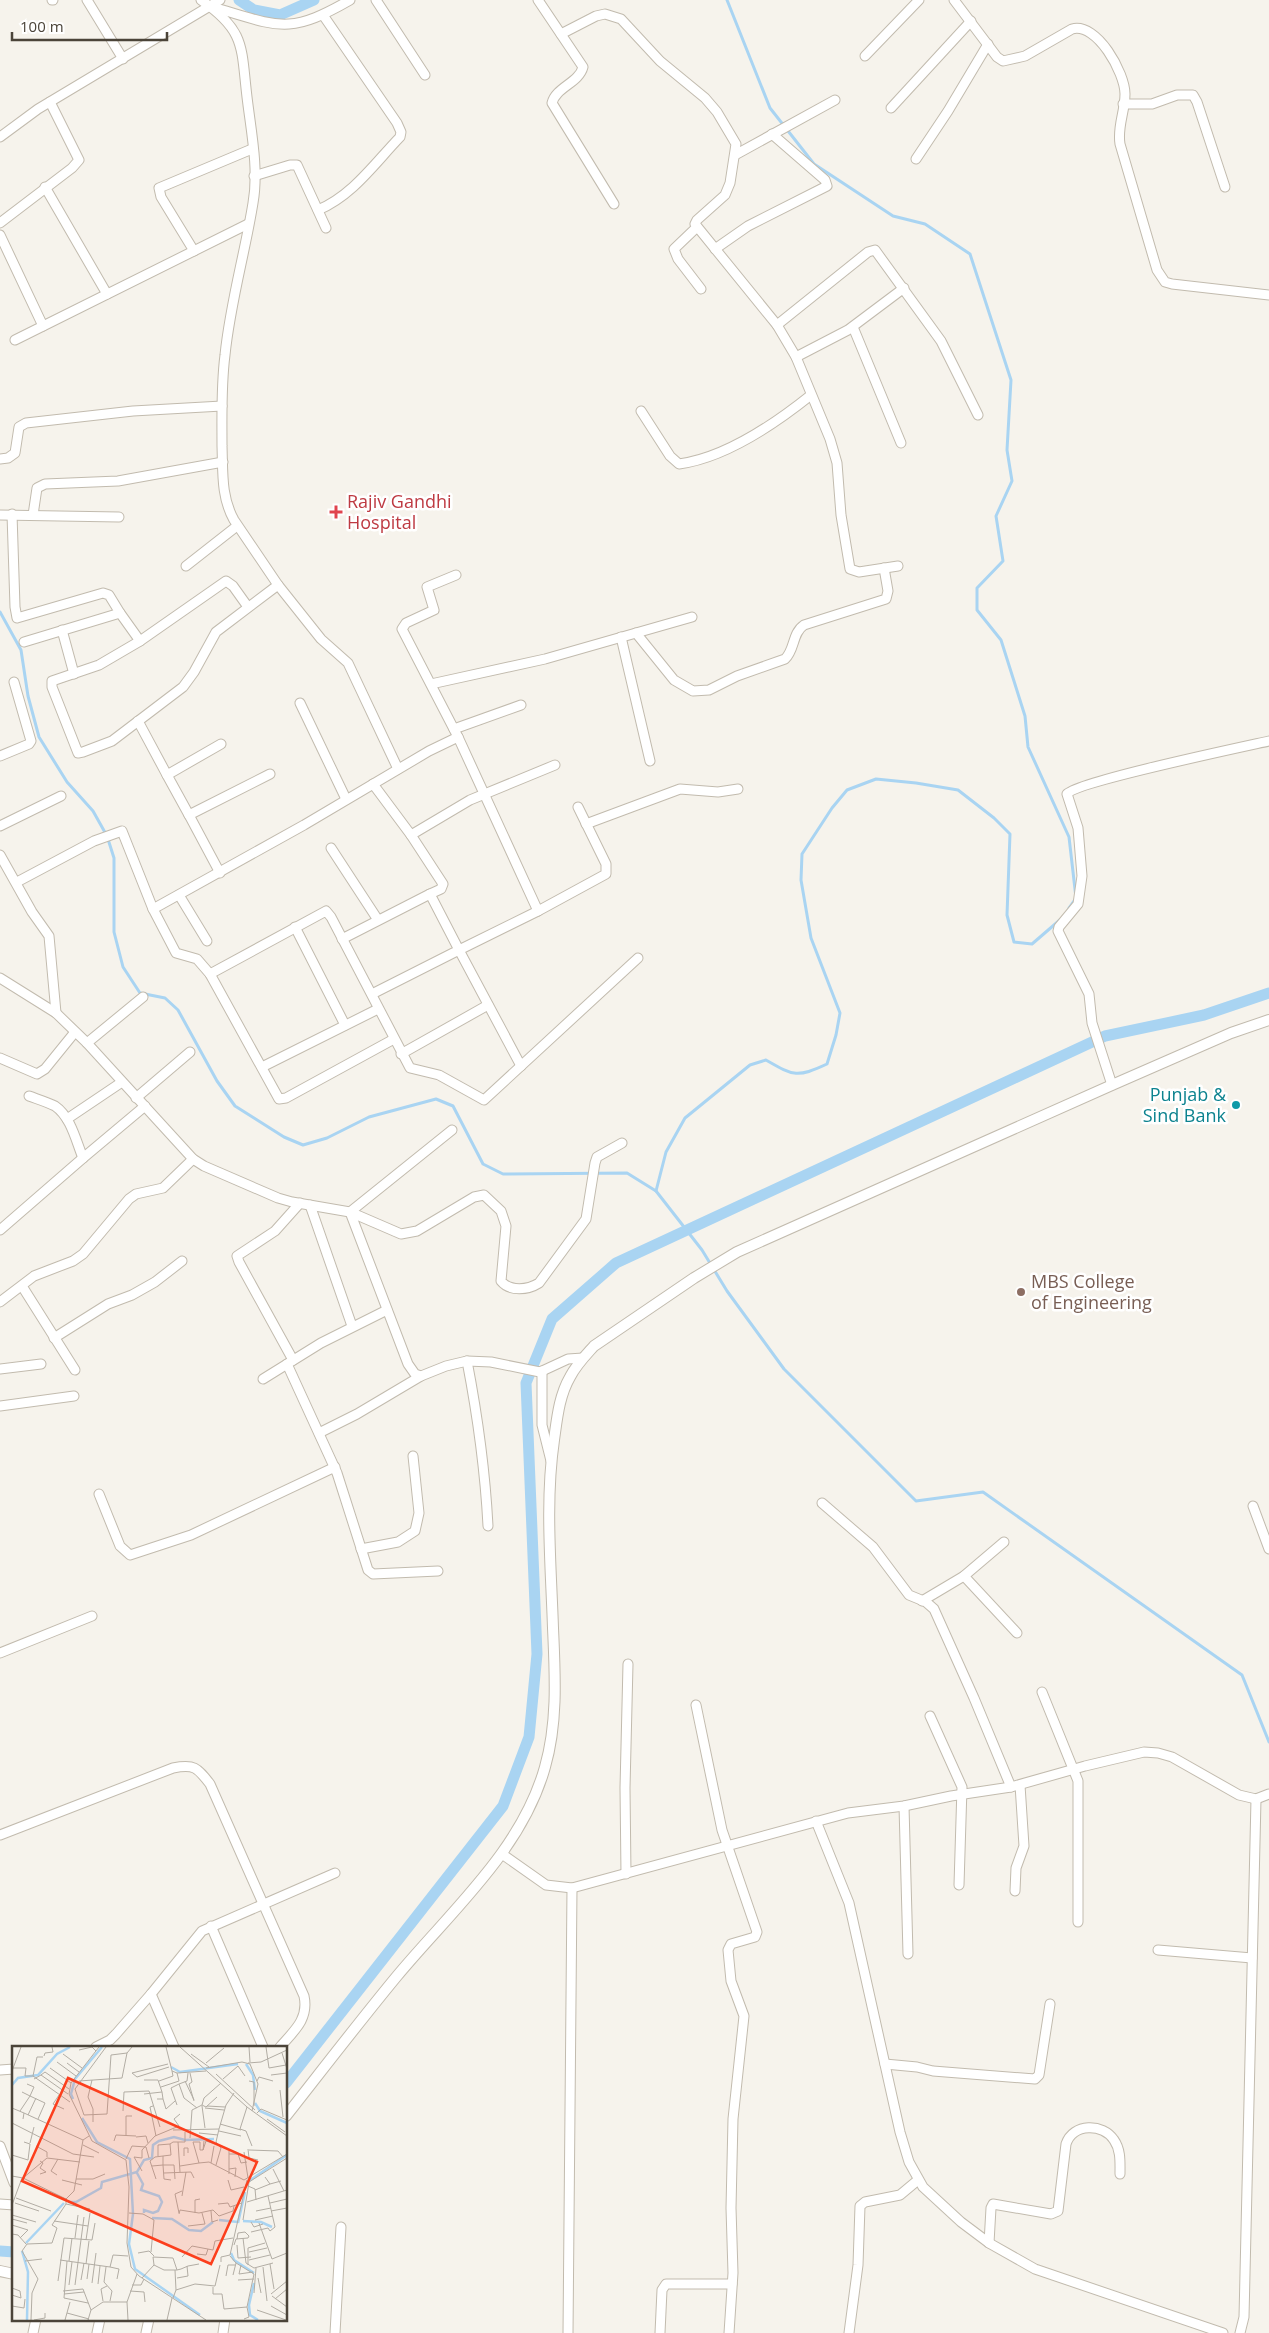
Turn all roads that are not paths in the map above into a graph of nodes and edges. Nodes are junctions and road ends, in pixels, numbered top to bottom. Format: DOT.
graph roads {
  1 [pos="87,0"];
  2 [pos="201,0"];
  3 [pos="220,0"];
  4 [pos="350,0"];
  5 [pos="376,0"];
  6 [pos="538,0"];
  7 [pos="919,0"];
  8 [pos="954,0"];
  9 [pos="211,7"];
  10 [pos="323,16"];
  11 [pos="971,21"];
  12 [pos="561,34"];
  13 [pos="988,44"];
  14 [pos="864,56"];
  15 [pos="123,59"];
  16 [pos="424,74"];
  17 [pos="835,100"];
  18 [pos="50,102"];
  19 [pos="1124,104"];
  20 [pos="891,108"];
  21 [pos="775,132"];
  22 [pos="0,137"];
  23 [pos="252,149"];
  24 [pos="735,155"];
  25 [pos="916,159"];
  26 [pos="254,176"];
  27 [pos="45,187"];
  28 [pos="1225,187"];
  29 [pos="614,204"];
  30 [pos="318,210"];
  31 [pos="0,223"];
  32 [pos="248,224"];
  33 [pos="697,227"];
  34 [pos="326,228"];
  35 [pos="0,235"];
  36 [pos="715,249"];
  37 [pos="194,251"];
  38 [pos="904,288"];
  39 [pos="1269,288"];
  40 [pos="701,289"];
  41 [pos="107,294"];
  42 [pos="1258,294"];
  43 [pos="1269,295"];
  44 [pos="777,325"];
  45 [pos="43,326"];
  46 [pos="853,327"];
  47 [pos="15,340"];
  48 [pos="796,357"];
  49 [pos="811,395"];
  50 [pos="222,406"];
  51 [pos="641,411"];
  52 [pos="978,415"];
  53 [pos="901,444"];
  54 [pos="0,458"];
  55 [pos="223,462"];
  56 [pos="0,514"];
  57 [pos="12,514"];
  58 [pos="33,515"];
  59 [pos="119,517"];
  60 [pos="237,526"];
  61 [pos="186,566"];
  62 [pos="898,566"];
  63 [pos="884,568"];
  64 [pos="456,575"];
  65 [pos="278,585"];
  66 [pos="248,607"];
  67 [pos="120,613"];
  68 [pos="692,617"];
  69 [pos="62,630"];
  70 [pos="636,633"];
  71 [pos="621,637"];
  72 [pos="24,642"];
  73 [pos="140,642"];
  74 [pos="74,674"];
  75 [pos="14,682"];
  76 [pos="431,684"];
  77 [pos="300,703"];
  78 [pos="521,704"];
  79 [pos="138,721"];
  80 [pos="456,734"];
  81 [pos="1269,741"];
  82 [pos="221,744"];
  83 [pos="0,756"];
  84 [pos="650,761"];
  85 [pos="555,765"];
  86 [pos="398,769"];
  87 [pos="270,774"];
  88 [pos="167,775"];
  89 [pos="372,784"];
  90 [pos="738,789"];
  91 [pos="482,794"];
  92 [pos="61,796"];
  93 [pos="346,799"];
  94 [pos="578,807"];
  95 [pos="189,815"];
  96 [pos="586,824"];
  97 [pos="0,826"];
  98 [pos="411,835"];
  99 [pos="331,848"];
  100 [pos="0,855"];
  101 [pos="220,873"];
  102 [pos="17,882"];
  103 [pos="430,894"];
  104 [pos="179,895"];
  105 [pos="153,909"];
  106 [pos="538,911"];
  107 [pos="378,920"];
  108 [pos="295,927"];
  109 [pos="342,939"];
  110 [pos="207,941"];
  111 [pos="459,950"];
  112 [pos="638,958"];
  113 [pos="210,974"];
  114 [pos="0,978"];
  115 [pos="372,994"];
  116 [pos="144,997"];
  117 [pos="488,1005"];
  118 [pos="378,1009"];
  119 [pos="56,1013"];
  120 [pos="1269,1020"];
  121 [pos="345,1026"];
  122 [pos="75,1032"];
  123 [pos="394,1039"];
  124 [pos="87,1042"];
  125 [pos="190,1052"];
  126 [pos="401,1054"];
  127 [pos="0,1058"];
  128 [pos="521,1066"];
  129 [pos="262,1067"];
  130 [pos="122,1082"];
  131 [pos="1112,1085"];
  132 [pos="29,1096"];
  133 [pos="136,1098"];
  134 [pos="145,1106"];
  135 [pos="67,1119"];
  136 [pos="452,1130"];
  137 [pos="622,1143"];
  138 [pos="83,1158"];
  139 [pos="193,1160"];
  140 [pos="300,1203"];
  141 [pos="310,1205"];
  142 [pos="350,1212"];
  143 [pos="0,1230"];
  144 [pos="182,1261"];
  145 [pos="22,1286"];
  146 [pos="0,1302"];
  147 [pos="387,1310"];
  148 [pos="352,1326"];
  149 [pos="54,1338"];
  150 [pos="583,1358"];
  151 [pos="467,1361"];
  152 [pos="290,1362"];
  153 [pos="41,1364"];
  154 [pos="0,1369"];
  155 [pos="75,1370"];
  156 [pos="540,1371"];
  157 [pos="421,1376"];
  158 [pos="263,1379"];
  159 [pos="74,1396"];
  160 [pos="0,1406"];
  161 [pos="319,1433"];
  162 [pos="413,1456"];
  163 [pos="551,1461"];
  164 [pos="335,1467"];
  165 [pos="99,1494"];
  166 [pos="822,1503"];
  167 [pos="1253,1506"];
  168 [pos="488,1526"];
  169 [pos="1004,1542"];
  170 [pos="361,1549"];
  171 [pos="1269,1549"];
  172 [pos="438,1571"];
  173 [pos="964,1576"];
  174 [pos="922,1601"];
  175 [pos="92,1616"];
  176 [pos="1016,1633"];
  177 [pos="0,1653"];
  178 [pos="628,1664"];
  179 [pos="1042,1692"];
  180 [pos="696,1705"];
  181 [pos="930,1716"];
  182 [pos="1075,1769"];
  183 [pos="1015,1786"];
  184 [pos="963,1794"];
  185 [pos="1269,1794"];
  186 [pos="1256,1799"];
  187 [pos="904,1806"];
  188 [pos="816,1821"];
  189 [pos="0,1835"];
  190 [pos="727,1848"];
  191 [pos="502,1854"];
  192 [pos="335,1873"];
  193 [pos="626,1874"];
  194 [pos="959,1885"];
  195 [pos="572,1888"];
  196 [pos="1015,1891"];
  197 [pos="264,1903"];
  198 [pos="1078,1922"];
  199 [pos="211,1926"];
  200 [pos="1158,1950"];
  201 [pos="908,1954"];
  202 [pos="1252,1958"];
  203 [pos="151,1994"];
  204 [pos="1050,2004"];
  205 [pos="102,2046"];
  206 [pos="174,2046"];
  207 [pos="263,2046"];
  208 [pos="281,2046"];
  209 [pos="885,2064"];
  210 [pos="288,2113"];
  211 [pos="0,2146"];
  212 [pos="1120,2174"];
  213 [pos="12,2178"];
  214 [pos="918,2180"];
  215 [pos="341,2227"];
  216 [pos="989,2243"];
  217 [pos="732,2284"];
  218 [pos="36,2320"];
  219 [pos="100,2320"];
  220 [pos="149,2320"];
  221 [pos="225,2320"];
  222 [pos="33,2333"];
  223 [pos="98,2333"];
  224 [pos="146,2333"];
  225 [pos="223,2333"];
  226 [pos="335,2333"];
  227 [pos="568,2333"];
  228 [pos="660,2333"];
  229 [pos="729,2333"];
  230 [pos="849,2333"];
  231 [pos="1223,2333"];
  232 [pos="1240,2333"];
  1 -- 15 [label="street"];
  2 -- 9 [label="street"];
  3 -- 9 [label="street"];
  4 -- 10 [label="street"];
  5 -- 16 [label="street"];
  6 -- 12 [label="street"];
  7 -- 14 [label="street"];
  8 -- 11 [label="street"];
  9 -- 10 [label="street"];
  9 -- 15 [label="street"];
  9 -- 23 [label="street"];
  10 -- 30 [label="street"];
  11 -- 13 [label="street"];
  11 -- 20 [label="street"];
  12 -- 24 [label="street"];
  12 -- 29 [label="street"];
  13 -- 19 [label="street"];
  13 -- 25 [label="street"];
  15 -- 18 [label="street"];
  17 -- 21 [label="street"];
  18 -- 22 [label="street"];
  18 -- 27 [label="street"];
  19 -- 28 [label="street"];
  19 -- 42 [label="street"];
  21 -- 24 [label="street"];
  21 -- 36 [label="street"];
  23 -- 26 [label="street"];
  23 -- 37 [label="street"];
  24 -- 33 [label="street"];
  26 -- 30 [label="street"];
  26 -- 32 [label="street"];
  27 -- 31 [label="street"];
  27 -- 41 [label="street"];
  30 -- 34 [label="street"];
  32 -- 37 [label="street"];
  32 -- 50 [label="street"];
  33 -- 36 [label="street"];
  33 -- 40 [label="street"];
  35 -- 45 [label="street"];
  36 -- 44 [label="street"];
  37 -- 41 [label="street"];
  38 -- 44 [label="street"];
  38 -- 46 [label="street"];
  38 -- 52 [label="street"];
  39 -- 42 [label="street"];
  41 -- 45 [label="street"];
  42 -- 43 [label="street"];
  44 -- 48 [label="street"];
  45 -- 47 [label="street"];
  46 -- 48 [label="street"];
  46 -- 53 [label="street"];
  48 -- 49 [label="street"];
  49 -- 51 [label="street"];
  49 -- 63 [label="street"];
  50 -- 54 [label="street"];
  50 -- 55 [label="street"];
  55 -- 58 [label="street"];
  55 -- 60 [label="street"];
  56 -- 57 [label="street"];
  57 -- 58 [label="street"];
  57 -- 67 [label="street"];
  58 -- 59 [label="street"];
  60 -- 61 [label="street"];
  60 -- 65 [label="street"];
  62 -- 63 [label="street"];
  63 -- 70 [label="street"];
  64 -- 76 [label="street"];
  65 -- 66 [label="street"];
  65 -- 86 [label="street"];
  66 -- 73 [label="street"];
  66 -- 79 [label="street"];
  67 -- 69 [label="street"];
  67 -- 73 [label="street"];
  68 -- 70 [label="street"];
  69 -- 72 [label="street"];
  69 -- 74 [label="street"];
  70 -- 71 [label="street"];
  71 -- 76 [label="street"];
  71 -- 84 [label="street"];
  73 -- 74 [label="street"];
  74 -- 79 [label="street"];
  75 -- 83 [label="street"];
  76 -- 80 [label="street"];
  77 -- 93 [label="street"];
  78 -- 80 [label="street"];
  79 -- 88 [label="street"];
  80 -- 86 [label="street"];
  80 -- 91 [label="street"];
  81 -- 131 [label="street"];
  82 -- 88 [label="street"];
  85 -- 91 [label="street"];
  86 -- 89 [label="street"];
  87 -- 95 [label="street"];
  88 -- 95 [label="street"];
  89 -- 93 [label="street"];
  89 -- 98 [label="street"];
  90 -- 96 [label="street"];
  91 -- 98 [label="street"];
  91 -- 106 [label="street"];
  92 -- 97 [label="street"];
  93 -- 101 [label="street"];
  94 -- 96 [label="street"];
  95 -- 101 [label="street"];
  96 -- 106 [label="street"];
  98 -- 103 [label="street"];
  99 -- 107 [label="street"];
  100 -- 102 [label="street"];
  101 -- 104 [label="street"];
  102 -- 105 [label="street"];
  102 -- 119 [label="street"];
  103 -- 107 [label="street"];
  103 -- 111 [label="street"];
  104 -- 105 [label="street"];
  104 -- 110 [label="street"];
  105 -- 113 [label="street"];
  106 -- 111 [label="street"];
  107 -- 109 [label="street"];
  108 -- 109 [label="street"];
  108 -- 113 [label="street"];
  108 -- 121 [label="street"];
  109 -- 115 [label="street"];
  111 -- 115 [label="street"];
  111 -- 117 [label="street"];
  112 -- 128 [label="street"];
  113 -- 129 [label="street"];
  114 -- 119 [label="street"];
  115 -- 118 [label="street"];
  116 -- 124 [label="street"];
  117 -- 126 [label="street"];
  117 -- 128 [label="street"];
  118 -- 121 [label="street"];
  118 -- 123 [label="street"];
  119 -- 122 [label="street"];
  120 -- 131 [label="street"];
  121 -- 129 [label="street"];
  122 -- 124 [label="street"];
  122 -- 127 [label="street"];
  123 -- 126 [label="street"];
  123 -- 129 [label="street"];
  124 -- 130 [label="street"];
  125 -- 133 [label="street"];
  126 -- 128 [label="street"];
  130 -- 133 [label="street"];
  130 -- 135 [label="street"];
  131 -- 150 [label="street"];
  132 -- 135 [label="street"];
  133 -- 134 [label="street"];
  134 -- 138 [label="street"];
  134 -- 139 [label="street"];
  135 -- 138 [label="street"];
  136 -- 142 [label="street"];
  137 -- 142 [label="street"];
  138 -- 143 [label="street"];
  139 -- 140 [label="street"];
  139 -- 145 [label="street"];
  140 -- 141 [label="street"];
  140 -- 152 [label="street"];
  141 -- 142 [label="street"];
  141 -- 148 [label="street"];
  142 -- 147 [label="street"];
  144 -- 149 [label="street"];
  145 -- 146 [label="street"];
  145 -- 149 [label="street"];
  147 -- 148 [label="street"];
  147 -- 157 [label="street"];
  148 -- 152 [label="street"];
  149 -- 155 [label="street"];
  150 -- 156 [label="street"];
  150 -- 163 [label="street"];
  151 -- 156 [label="street"];
  151 -- 157 [label="street"];
  151 -- 168 [label="street"];
  152 -- 158 [label="street"];
  152 -- 161 [label="street"];
  153 -- 154 [label="street"];
  156 -- 163 [label="street"];
  157 -- 161 [label="street"];
  159 -- 160 [label="street"];
  161 -- 164 [label="street"];
  162 -- 170 [label="street"];
  163 -- 191 [label="street"];
  164 -- 165 [label="street"];
  164 -- 170 [label="street"];
  166 -- 174 [label="street"];
  167 -- 171 [label="street"];
  169 -- 173 [label="street"];
  170 -- 172 [label="street"];
  173 -- 174 [label="street"];
  173 -- 176 [label="street"];
  174 -- 183 [label="street"];
  175 -- 177 [label="street"];
  178 -- 193 [label="street"];
  179 -- 182 [label="street"];
  180 -- 190 [label="street"];
  181 -- 184 [label="street"];
  182 -- 183 [label="street"];
  182 -- 186 [label="street"];
  182 -- 198 [label="street"];
  183 -- 184 [label="street"];
  183 -- 196 [label="street"];
  184 -- 187 [label="street"];
  184 -- 194 [label="street"];
  185 -- 186 [label="street"];
  186 -- 202 [label="street"];
  187 -- 188 [label="street"];
  187 -- 201 [label="street"];
  188 -- 190 [label="street"];
  188 -- 209 [label="street"];
  189 -- 197 [label="street"];
  190 -- 193 [label="street"];
  190 -- 217 [label="street"];
  191 -- 195 [label="street"];
  191 -- 210 [label="street"];
  192 -- 197 [label="street"];
  193 -- 195 [label="street"];
  195 -- 227 [label="street"];
  197 -- 199 [label="street"];
  197 -- 208 [label="street"];
  199 -- 203 [label="street"];
  199 -- 207 [label="street"];
  200 -- 202 [label="street"];
  202 -- 232 [label="street"];
  203 -- 205 [label="street"];
  203 -- 206 [label="street"];
  204 -- 209 [label="street"];
  209 -- 214 [label="street"];
  211 -- 213 [label="street"];
  212 -- 216 [label="street"];
  214 -- 216 [label="street"];
  214 -- 230 [label="street"];
  215 -- 226 [label="street"];
  216 -- 231 [label="street"];
  217 -- 228 [label="street"];
  217 -- 229 [label="street"];
  218 -- 222 [label="street"];
  219 -- 223 [label="street"];
  220 -- 224 [label="street"];
  221 -- 225 [label="street"];
}
